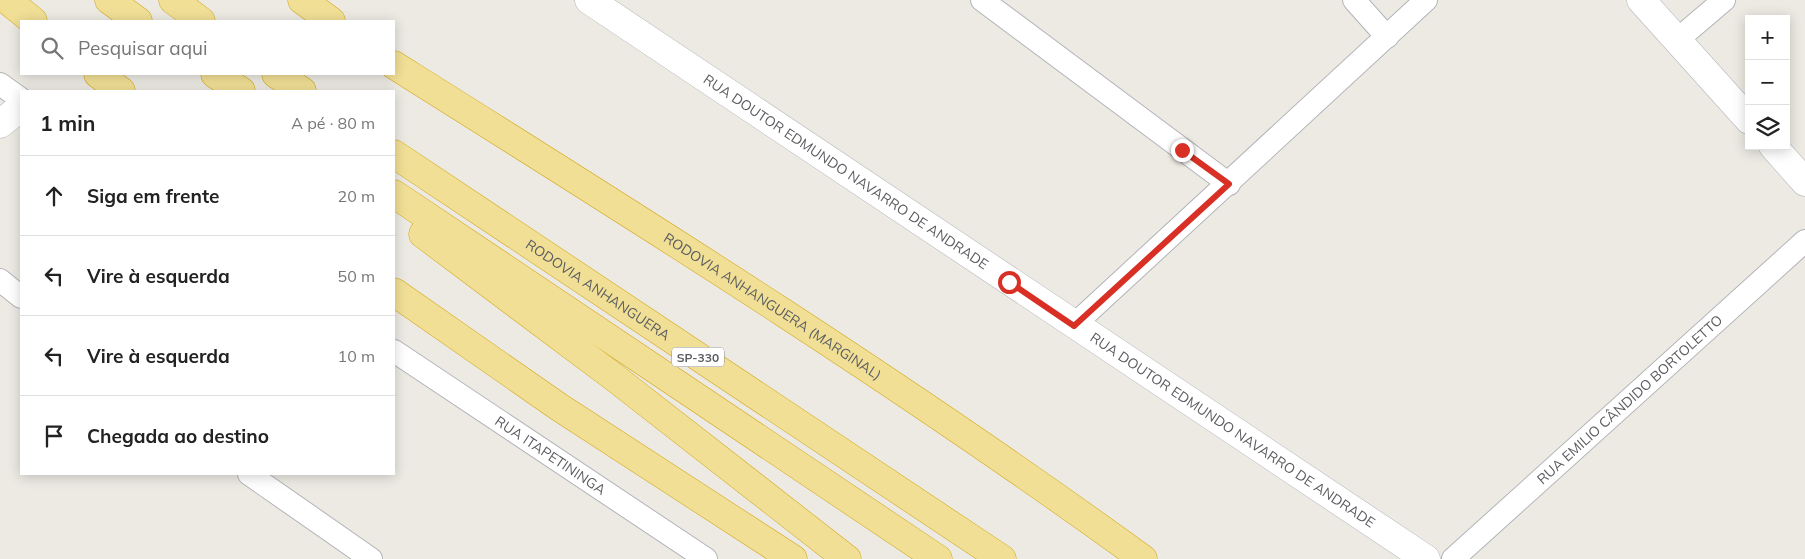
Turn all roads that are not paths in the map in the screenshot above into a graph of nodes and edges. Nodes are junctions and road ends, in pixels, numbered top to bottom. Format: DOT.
graph roads {
  1 [pos="7,0"];
  2 [pos="109,0"];
  3 [pos="173,0"];
  4 [pos="302,0"];
  5 [pos="589,0"];
  6 [pos="982,0"];
  7 [pos="1354,0"];
  8 [pos="1426,0"];
  9 [pos="1641,0"];
  10 [pos="1724,0"];
  11 [pos="32,20"];
  12 [pos="137,20"];
  13 [pos="200,20"];
  14 [pos="330,20"];
  15 [pos="1387,37"];
  16 [pos="1677,40"];
  17 [pos="395,66"];
  18 [pos="99,75"];
  19 [pos="210,75"];
  20 [pos="217,75"];
  21 [pos="278,75"];
  22 [pos="0,84"];
  23 [pos="120,90"];
  24 [pos="231,90"];
  25 [pos="239,90"];
  26 [pos="300,90"];
  27 [pos="20,98"];
  28 [pos="20,108"];
  29 [pos="1745,116"];
  30 [pos="0,124"];
  31 [pos="1776,150"];
  32 [pos="395,155"];
  33 [pos="1805,182"];
  34 [pos="1229,184"];
  35 [pos="395,195"];
  36 [pos="395,213"];
  37 [pos="1805,241"];
  38 [pos="0,280"];
  39 [pos="395,293"];
  40 [pos="20,296"];
  41 [pos="1074,326"];
  42 [pos="395,351"];
  43 [pos="251,475"];
  44 [pos="371,559"];
  45 [pos="706,559"];
  46 [pos="793,559"];
  47 [pos="847,559"];
  48 [pos="938,559"];
  49 [pos="1002,559"];
  50 [pos="1142,559"];
  51 [pos="1426,559"];
  52 [pos="1453,559"];
  1 -- 11 [label="highway"];
  2 -- 12 [label="highway"];
  3 -- 13 [label="highway"];
  4 -- 14 [label="highway"];
  5 -- 41 [label="street, RUA DOUTOR EDMUNDO NAVARRO DE ANDRADE"];
  6 -- 34 [label="street"];
  7 -- 15 [label="street"];
  8 -- 15 [label="street"];
  9 -- 16 [label="street"];
  10 -- 16 [label="street"];
  15 -- 34 [label="street"];
  16 -- 29 [label="street"];
  17 -- 50 [label="highway, RODOVIA ANHANGUERA (MARGINAL)"];
  18 -- 23 [label="highway"];
  19 -- 24 [label="highway"];
  20 -- 25 [label="highway"];
  21 -- 26 [label="highway"];
  22 -- 27 [label="street"];
  28 -- 30 [label="street"];
  31 -- 33 [label="street"];
  32 -- 49 [label="highway, RODOVIA ANHANGUERA / SP-330"];
  34 -- 41 [label="street"];
  35 -- 48 [label="highway, SP-330"];
  36 -- 47 [label="highway"];
  37 -- 52 [label="street, RUA EMILIO CÂNDIDO BORTOLETTO"];
  38 -- 40 [label="street"];
  39 -- 46 [label="highway"];
  41 -- 51 [label="street, RUA DOUTOR EDMUNDO NAVARRO DE ANDRADE"];
  42 -- 45 [label="street, RUA ITAPETININGA"];
  43 -- 44 [label="street"];
}
